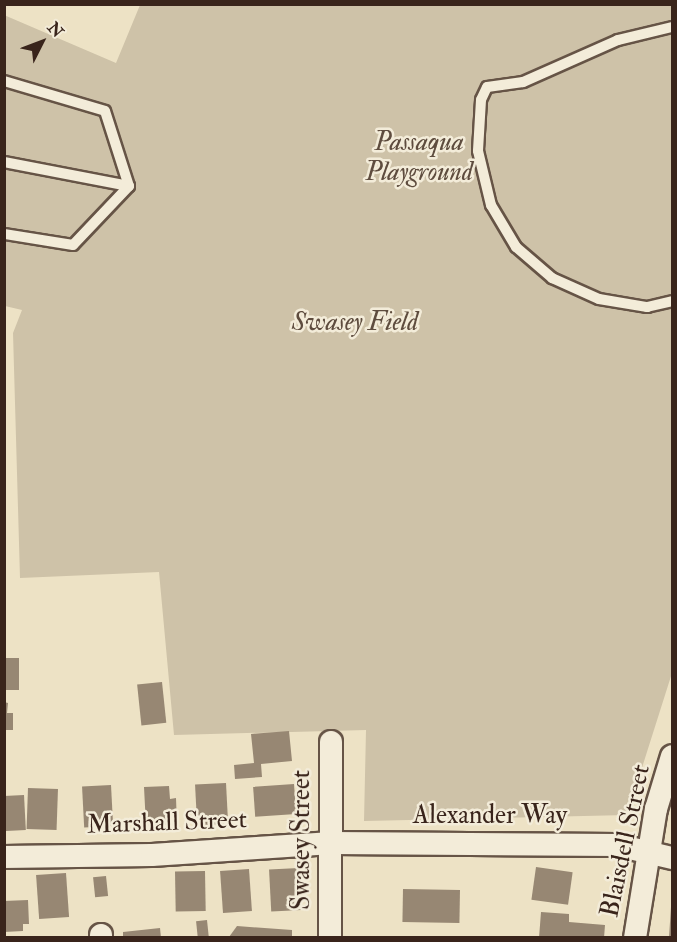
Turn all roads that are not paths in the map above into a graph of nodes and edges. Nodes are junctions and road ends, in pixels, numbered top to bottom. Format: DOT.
graph roads {
  1 [pos="672,27"];
  2 [pos="4,81"];
  3 [pos="4,162"];
  4 [pos="129,186"];
  5 [pos="4,234"];
  6 [pos="672,301"];
  7 [pos="331,742"];
  8 [pos="672,756"];
  9 [pos="332,843"];
  10 [pos="647,853"];
  11 [pos="4,857"];
  12 [pos="672,858"];
  13 [pos="330,938"];
  14 [pos="635,938"];
  1 -- 6 [label="lane"];
  2 -- 4 [label="lane"];
  3 -- 4 [label="lane"];
  4 -- 5 [label="lane"];
  7 -- 9 [label="street, Swasey Street"];
  8 -- 10 [label="street, Blaisdell Street"];
  9 -- 10 [label="street, Alexander Way"];
  9 -- 11 [label="street, Marshall Street"];
  9 -- 13 [label="street, Swasey Street"];
  10 -- 12 [label="street"];
  10 -- 14 [label="street, Blaisdell Street"];
}
